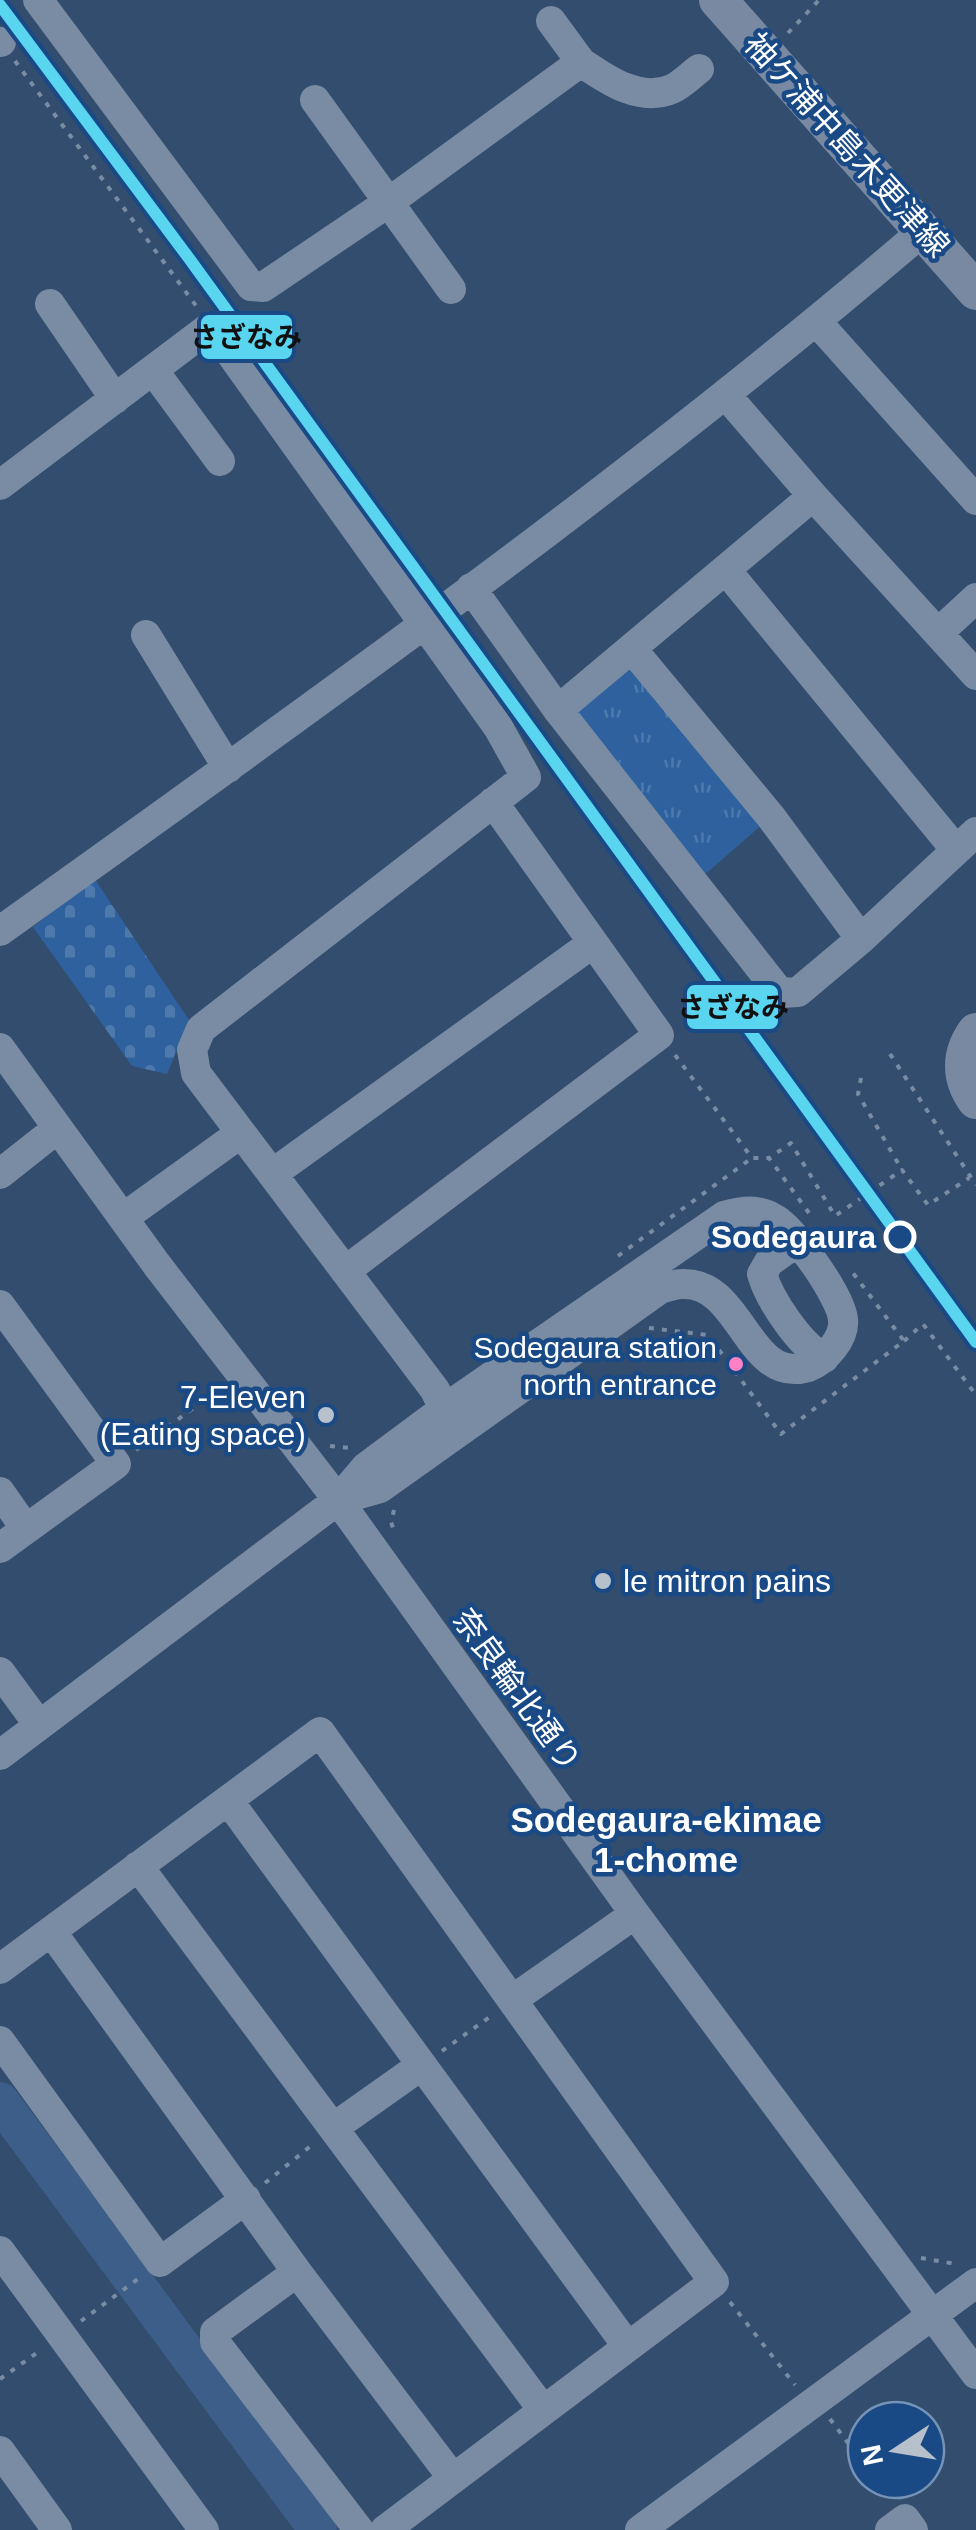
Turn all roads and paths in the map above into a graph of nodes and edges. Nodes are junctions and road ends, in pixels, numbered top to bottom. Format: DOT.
graph roads {
  1 [pos="718,0"];
  2 [pos="819,0"];
  3 [pos="44,2"];
  4 [pos="551,21"];
  5 [pos="0,42"];
  6 [pos="769,57"];
  7 [pos="580,62"];
  8 [pos="699,69"];
  9 [pos="315,100"];
  10 [pos="389,202"];
  11 [pos="923,231"];
  12 [pos="452,289"];
  13 [pos="976,291"];
  14 [pos="50,304"];
  15 [pos="817,322"];
  16 [pos="211,326"];
  17 [pos="153,370"];
  18 [pos="726,395"];
  19 [pos="115,399"];
  20 [pos="220,461"];
  21 [pos="0,486"];
  22 [pos="813,496"];
  23 [pos="976,500"];
  24 [pos="726,570"];
  25 [pos="470,588"];
  26 [pos="976,598"];
  27 [pos="425,622"];
  28 [pos="938,633"];
  29 [pos="146,635"];
  30 [pos="632,649"];
  31 [pos="976,675"];
  32 [pos="558,710"];
  33 [pos="228,768"];
  34 [pos="493,802"];
  35 [pos="966,841"];
  36 [pos="0,931"];
  37 [pos="860,939"];
  38 [pos="594,942"];
  39 [pos="976,1032"];
  40 [pos="660,1034"];
  41 [pos="0,1048"];
  42 [pos="890,1054"];
  43 [pos="861,1078"];
  44 [pos="976,1100"];
  45 [pos="58,1128"];
  46 [pos="241,1133"];
  47 [pos="768,1158"];
  48 [pos="902,1170"];
  49 [pos="0,1174"];
  50 [pos="272,1174"];
  51 [pos="970,1178"];
  52 [pos="976,1185"];
  53 [pos="878,1186"];
  54 [pos="885,1194"];
  55 [pos="123,1218"];
  56 [pos="702,1230"];
  57 [pos="806,1231"];
  58 [pos="847,1265"];
  59 [pos="345,1271"];
  60 [pos="708,1290"];
  61 [pos="0,1305"];
  62 [pos="641,1328"];
  63 [pos="904,1341"];
  64 [pos="824,1358"];
  65 [pos="241,1374"];
  66 [pos="976,1395"];
  67 [pos="444,1409"];
  68 [pos="324,1442"];
  69 [pos="352,1448"];
  70 [pos="116,1464"];
  71 [pos="0,1492"];
  72 [pos="338,1500"];
  73 [pos="394,1510"];
  74 [pos="26,1529"];
  75 [pos="396,1541"];
  76 [pos="0,1548"];
  77 [pos="0,1672"];
  78 [pos="39,1726"];
  79 [pos="0,1755"];
  80 [pos="228,1800"];
  81 [pos="138,1866"];
  82 [pos="635,1914"];
  83 [pos="50,1931"];
  84 [pos="0,1968"];
  85 [pos="512,2000"];
  86 [pos="0,2041"];
  87 [pos="422,2065"];
  88 [pos="333,2128"];
  89 [pos="246,2199"];
  90 [pos="0,2251"];
  91 [pos="913,2257"];
  92 [pos="940,2261"];
  93 [pos="297,2272"];
  94 [pos="714,2282"];
  95 [pos="976,2283"];
  96 [pos="932,2316"];
  97 [pos="628,2347"];
  98 [pos="976,2374"];
  99 [pos="798,2388"];
  100 [pos="543,2410"];
  101 [pos="827,2416"];
  102 [pos="846,2441"];
  103 [pos="0,2451"];
  104 [pos="452,2477"];
  105 [pos="57,2530"];
  106 [pos="204,2530"];
  107 [pos="359,2530"];
  108 [pos="385,2530"];
  109 [pos="640,2530"];
  110 [pos="890,2530"];
  111 [pos="913,2530"];
  1 -- 6 [label="main road, 袖ケ浦中島木更津線"];
  2 -- 6 [label="path"];
  3 -- 10 [label="street"];
  4 -- 7 [label="street"];
  5 -- 16 [label="path"];
  6 -- 11 [label="main road, 袖ケ浦中島木更津線"];
  7 -- 8 [label="street"];
  7 -- 10 [label="street"];
  9 -- 10 [label="street"];
  10 -- 12 [label="street"];
  11 -- 13 [label="main road, 袖ケ浦中島木更津線"];
  11 -- 15 [label="street"];
  14 -- 19 [label="street"];
  15 -- 18 [label="street"];
  15 -- 23 [label="street"];
  16 -- 17 [label="street"];
  16 -- 27 [label="street"];
  17 -- 19 [label="street"];
  17 -- 20 [label="street"];
  18 -- 22 [label="street"];
  18 -- 25 [label="street"];
  19 -- 21 [label="street"];
  22 -- 24 [label="street"];
  22 -- 28 [label="street"];
  24 -- 30 [label="street"];
  24 -- 35 [label="street"];
  25 -- 27 [label="street"];
  25 -- 32 [label="street"];
  26 -- 28 [label="street"];
  27 -- 33 [label="street"];
  27 -- 34 [label="street"];
  28 -- 31 [label="street"];
  29 -- 33 [label="street"];
  30 -- 32 [label="street"];
  30 -- 37 [label="street"];
  32 -- 37 [label="street"];
  33 -- 36 [label="street"];
  34 -- 38 [label="street"];
  34 -- 46 [label="street"];
  35 -- 37 [label="street"];
  38 -- 40 [label="street"];
  38 -- 50 [label="street"];
  39 -- 44 [label="main road"];
  40 -- 47 [label="path"];
  40 -- 59 [label="street"];
  41 -- 45 [label="street, 奈良輪北通り"];
  42 -- 51 [label="path"];
  43 -- 48 [label="path"];
  45 -- 49 [label="street"];
  45 -- 55 [label="street, 奈良輪北通り"];
  46 -- 50 [label="street"];
  46 -- 55 [label="street"];
  47 -- 53 [label="path"];
  47 -- 57 [label="path"];
  48 -- 51 [label="path"];
  48 -- 53 [label="path"];
  50 -- 59 [label="street"];
  51 -- 52 [label="path"];
  53 -- 54 [label="path"];
  55 -- 65 [label="street, 奈良輪北通り"];
  56 -- 57 [label="street"];
  56 -- 60 [label="street"];
  56 -- 67 [label="street"];
  57 -- 64 [label="street"];
  57 -- 64 [label="street"];
  58 -- 63 [label="path"];
  59 -- 67 [label="street"];
  60 -- 64 [label="street"];
  60 -- 72 [label="street"];
  61 -- 70 [label="street"];
  62 -- 63 [label="path"];
  63 -- 66 [label="path"];
  65 -- 70 [label="path"];
  65 -- 72 [label="street, 奈良輪北通り"];
  67 -- 72 [label="street"];
  68 -- 69 [label="path"];
  70 -- 74 [label="street"];
  71 -- 74 [label="street"];
  72 -- 78 [label="street"];
  72 -- 82 [label="street, 奈良輪北通り"];
  73 -- 75 [label="path"];
  74 -- 76 [label="street"];
  77 -- 78 [label="street"];
  78 -- 79 [label="street"];
  80 -- 81 [label="street"];
  80 -- 85 [label="street"];
  80 -- 87 [label="street"];
  81 -- 83 [label="street"];
  81 -- 88 [label="street"];
  82 -- 85 [label="street"];
  82 -- 96 [label="street, 奈良輪北通り"];
  83 -- 84 [label="street"];
  83 -- 89 [label="street"];
  85 -- 87 [label="path"];
  85 -- 94 [label="street"];
  86 -- 89 [label="street"];
  87 -- 88 [label="street"];
  87 -- 97 [label="street"];
  88 -- 89 [label="path"];
  88 -- 100 [label="street"];
  89 -- 93 [label="street"];
  90 -- 106 [label="street"];
  91 -- 92 [label="path"];
  93 -- 104 [label="street"];
  93 -- 107 [label="street"];
  94 -- 97 [label="street"];
  94 -- 99 [label="path"];
  95 -- 96 [label="street"];
  96 -- 98 [label="street, 奈良輪北通り"];
  96 -- 109 [label="street"];
  97 -- 100 [label="street"];
  100 -- 104 [label="street"];
  101 -- 102 [label="path"];
  103 -- 105 [label="street"];
  104 -- 108 [label="street"];
  110 -- 111 [label="street"];
}
